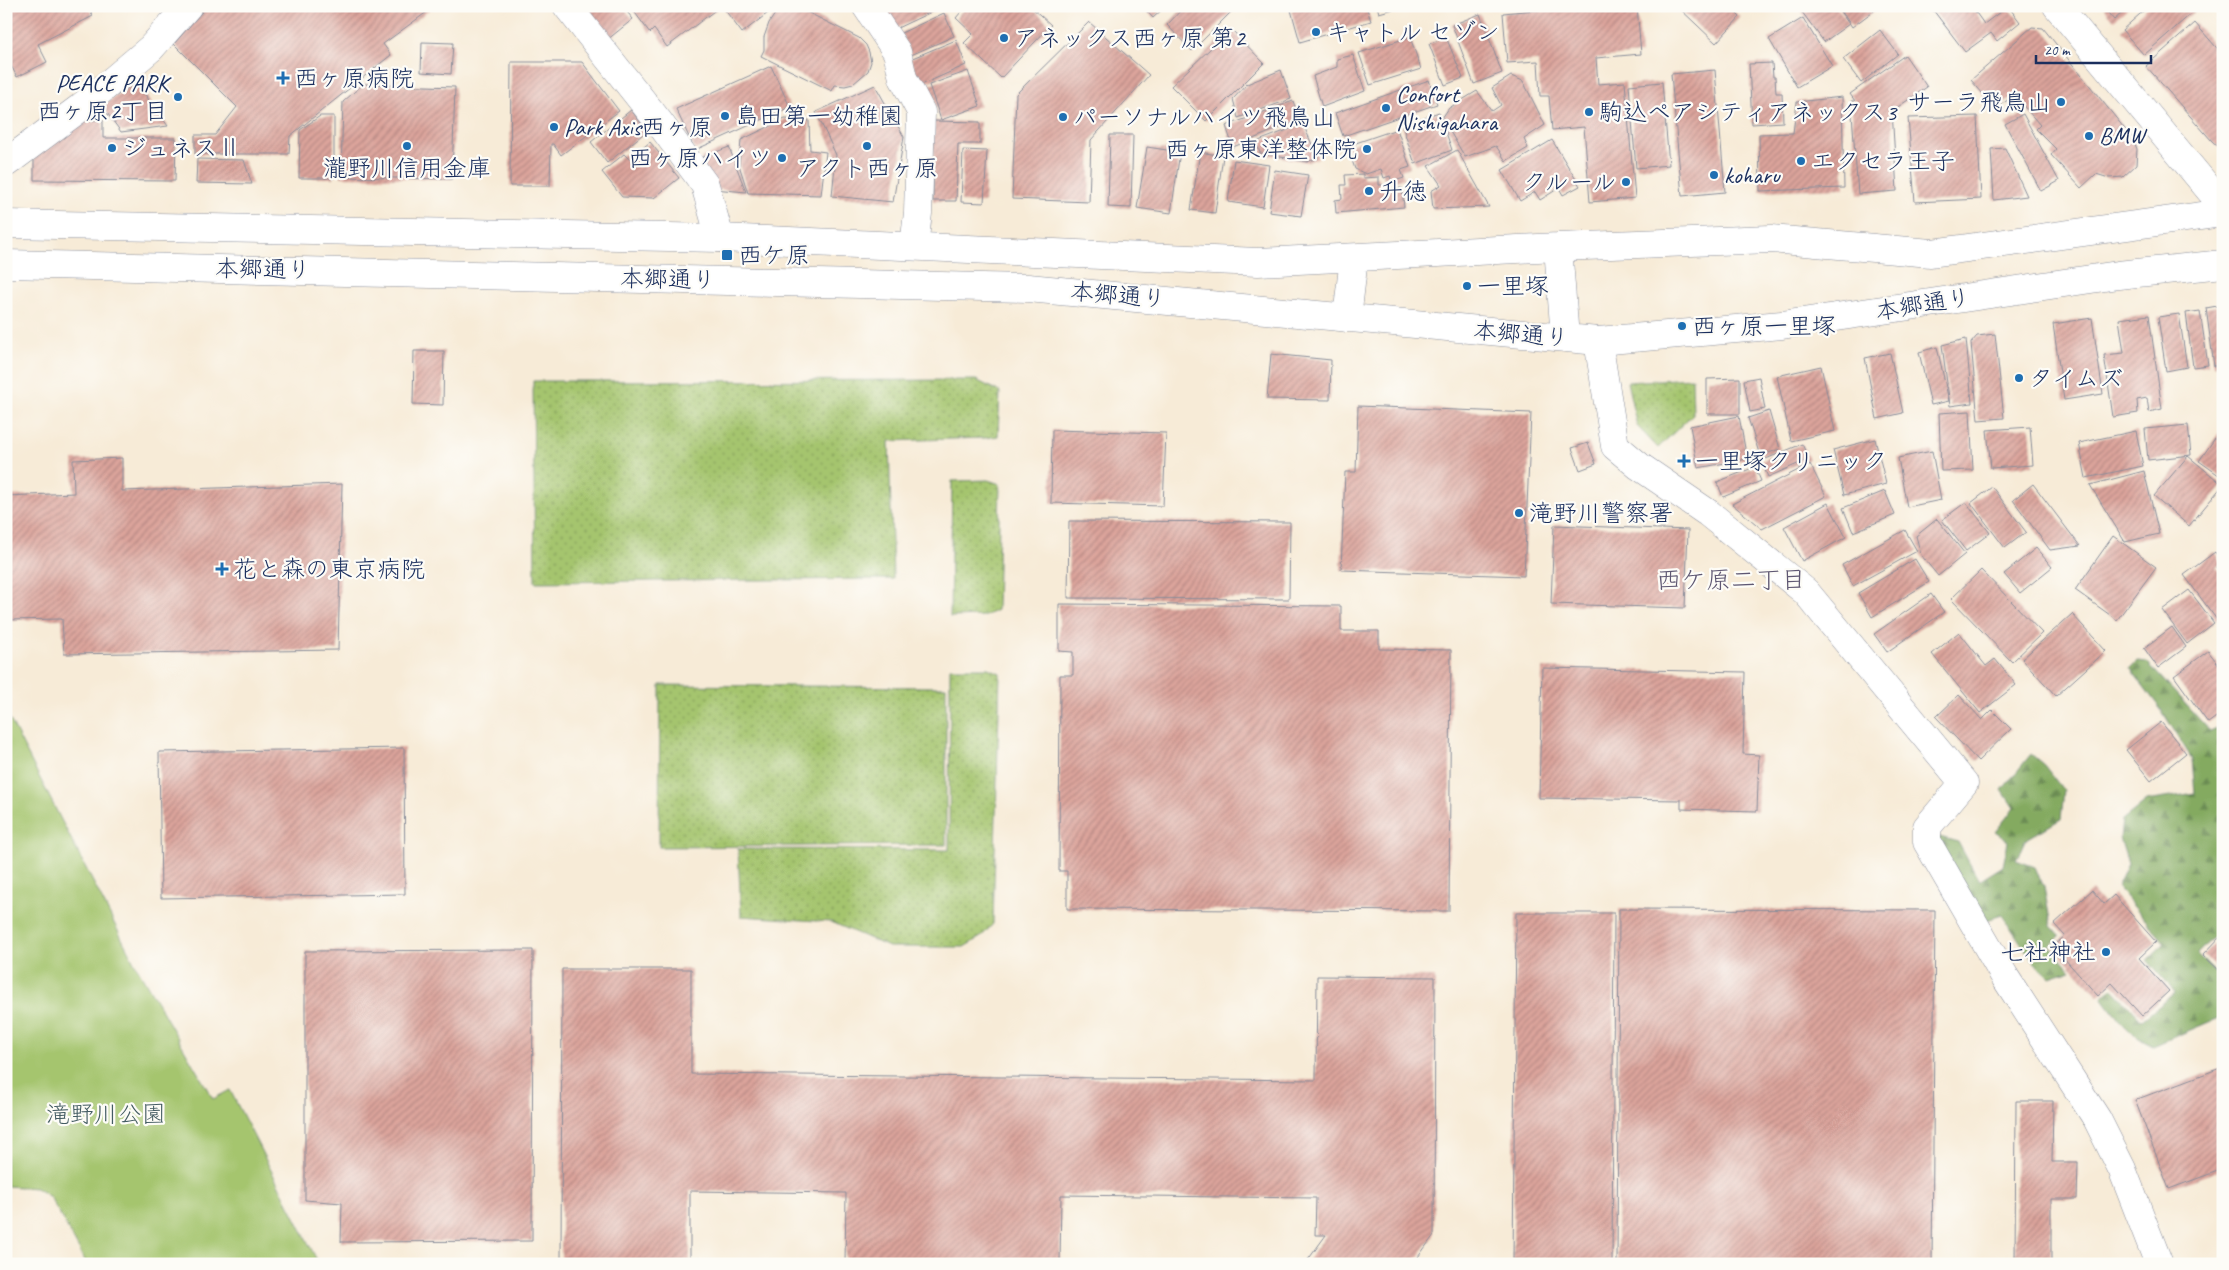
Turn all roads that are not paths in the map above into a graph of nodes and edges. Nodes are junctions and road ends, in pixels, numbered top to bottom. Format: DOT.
graph roads {
  1 [pos="188,6"];
  2 [pos="567,6"];
  3 [pos="866,6"];
  4 [pos="2057,6"];
  5 [pos="6,164"];
  6 [pos="2223,206"];
  7 [pos="2223,213"];
  8 [pos="6,224"];
  9 [pos="720,238"];
  10 [pos="914,246"];
  11 [pos="1558,247"];
  12 [pos="1354,258"];
  13 [pos="6,264"];
  14 [pos="2223,264"];
  15 [pos="1347,318"];
  16 [pos="1565,338"];
  17 [pos="1598,341"];
  18 [pos="2159,1264"];
  1 -- 5 [label="main road"];
  2 -- 9 [label="main road"];
  3 -- 10 [label="main road"];
  4 -- 6 [label="main road"];
  7 -- 11 [label="main road, 本郷通り"];
  8 -- 9 [label="main road, 本郷通り"];
  9 -- 10 [label="main road, 本郷通り"];
  10 -- 12 [label="main road, 本郷通り"];
  11 -- 12 [label="main road, 本郷通り"];
  11 -- 16 [label="main road"];
  12 -- 15 [label="main road"];
  13 -- 15 [label="main road, 本郷通り"];
  14 -- 17 [label="main road, 本郷通り"];
  15 -- 16 [label="main road, 本郷通り"];
  16 -- 17 [label="main road, 本郷通り"];
  17 -- 18 [label="main road"];
}
